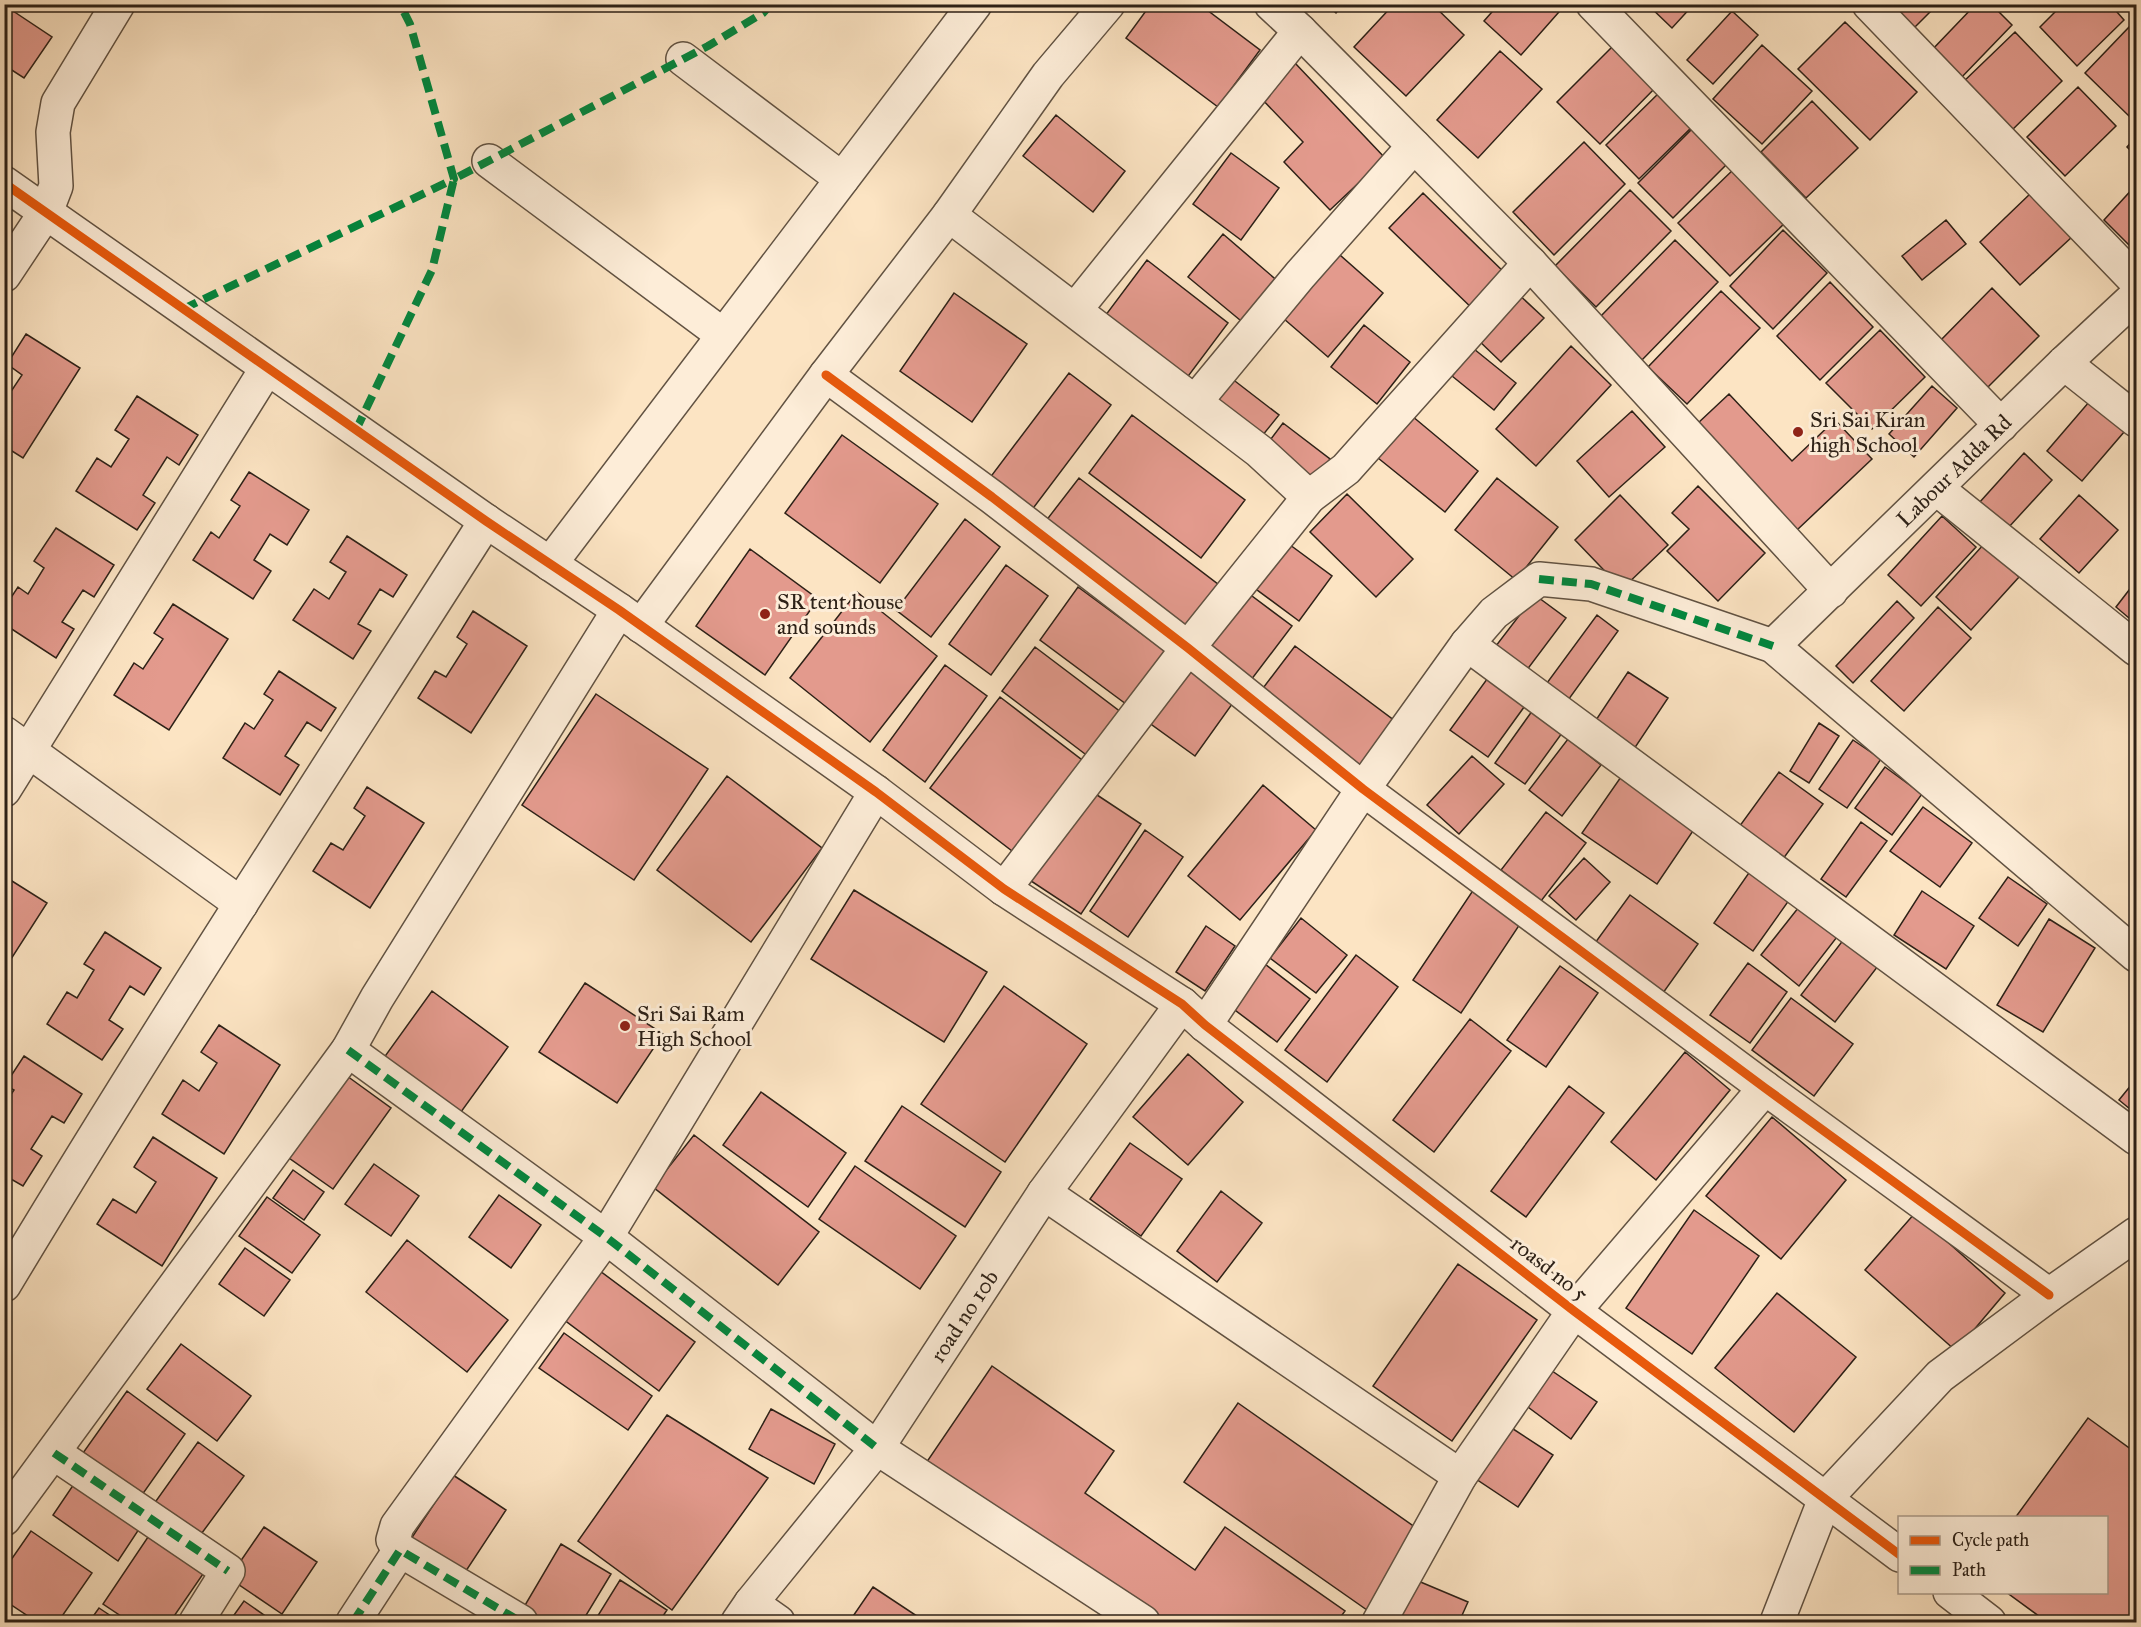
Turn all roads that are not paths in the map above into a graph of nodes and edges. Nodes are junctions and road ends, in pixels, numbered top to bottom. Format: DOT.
graph roads {
  1 [pos="118,4"];
  2 [pos="1108,4"];
  3 [pos="1271,4"];
  4 [pos="1593,4"];
  5 [pos="1869,4"];
  6 [pos="969,7"];
  7 [pos="1300,31"];
  8 [pos="683,59"];
  9 [pos="1414,146"];
  10 [pos="489,161"];
  11 [pos="842,179"];
  12 [pos="4,183"];
  13 [pos="46,212"];
  14 [pos="949,215"];
  15 [pos="1530,264"];
  16 [pos="4,275"];
  17 [pos="2136,280"];
  18 [pos="2136,296"];
  19 [pos="1075,310"];
  20 [pos="723,335"];
  21 [pos="2064,363"];
  22 [pos="267,368"];
  23 [pos="826,375"];
  24 [pos="1195,402"];
  25 [pos="2136,420"];
  26 [pos="2001,425"];
  27 [pos="1936,488"];
  28 [pos="1309,497"];
  29 [pos="486,521"];
  30 [pos="550,564"];
  31 [pos="1831,591"];
  32 [pos="630,618"];
  33 [pos="1467,644"];
  34 [pos="1773,646"];
  35 [pos="1188,648"];
  36 [pos="2136,649"];
  37 [pos="17,742"];
  38 [pos="1363,789"];
  39 [pos="4,790"];
  40 [pos="876,792"];
  41 [pos="1004,889"];
  42 [pos="241,904"];
  43 [pos="2136,955"];
  44 [pos="1193,1014"];
  45 [pos="348,1050"];
  46 [pos="1765,1089"];
  47 [pos="2136,1138"];
  48 [pos="1044,1193"];
  49 [pos="2136,1234"];
  50 [pos="606,1238"];
  51 [pos="4,1284"];
  52 [pos="2049,1295"];
  53 [pos="1574,1311"];
  54 [pos="877,1448"];
  55 [pos="54,1453"];
  56 [pos="1460,1476"];
  57 [pos="1825,1499"];
  58 [pos="4,1519"];
  59 [pos="400,1550"];
  60 [pos="1898,1554"];
  61 [pos="1952,1604"];
  62 [pos="745,1613"];
  63 [pos="196,1623"];
  64 [pos="353,1623"];
  65 [pos="521,1623"];
  66 [pos="778,1623"];
  67 [pos="1143,1623"];
  68 [pos="1379,1623"];
  69 [pos="1777,1623"];
  70 [pos="1989,1623"];
  1 -- 13 [label="street"];
  2 -- 14 [label="street"];
  3 -- 7 [label="street"];
  4 -- 26 [label="street"];
  5 -- 17 [label="street"];
  6 -- 11 [label="street"];
  7 -- 9 [label="street"];
  7 -- 19 [label="street"];
  8 -- 11 [label="street"];
  9 -- 15 [label="street"];
  9 -- 24 [label="street"];
  10 -- 20 [label="street"];
  11 -- 20 [label="street"];
  12 -- 13 [label="street, roasd no 5"];
  13 -- 16 [label="street"];
  13 -- 22 [label="street, roasd no 5"];
  14 -- 19 [label="street"];
  14 -- 23 [label="street"];
  15 -- 28 [label="street"];
  15 -- 31 [label="street"];
  18 -- 21 [label="street, Labour Adda Rd"];
  19 -- 24 [label="street"];
  20 -- 30 [label="street"];
  21 -- 25 [label="street"];
  21 -- 26 [label="street, Labour Adda Rd"];
  22 -- 29 [label="street, roasd no 5"];
  22 -- 37 [label="street"];
  23 -- 32 [label="street"];
  23 -- 35 [label="street"];
  24 -- 28 [label="street"];
  26 -- 27 [label="street, Labour Adda Rd"];
  27 -- 31 [label="street, Labour Adda Rd"];
  27 -- 36 [label="street"];
  28 -- 35 [label="street"];
  29 -- 30 [label="street, roasd no 5"];
  29 -- 42 [label="street"];
  30 -- 32 [label="street, roasd no 5"];
  31 -- 34 [label="street, Labour Adda Rd"];
  32 -- 40 [label="street, roasd no 5"];
  32 -- 45 [label="street"];
  33 -- 34 [label="street, road no 10b"];
  33 -- 38 [label="street, road no 10b"];
  33 -- 47 [label="street"];
  34 -- 43 [label="street"];
  35 -- 38 [label="street"];
  35 -- 41 [label="street"];
  37 -- 39 [label="street"];
  37 -- 42 [label="street"];
  38 -- 44 [label="street, road no 10b"];
  38 -- 46 [label="street"];
  40 -- 41 [label="street, roasd no 5"];
  40 -- 50 [label="street"];
  41 -- 44 [label="street, roasd no 5"];
  42 -- 51 [label="street"];
  44 -- 48 [label="street, road no 10b"];
  44 -- 53 [label="street, roasd no 5"];
  45 -- 50 [label="street"];
  45 -- 55 [label="street"];
  46 -- 52 [label="street"];
  46 -- 53 [label="street"];
  48 -- 54 [label="street, road no 10b"];
  48 -- 56 [label="street"];
  49 -- 52 [label="street"];
  50 -- 54 [label="street"];
  50 -- 59 [label="street"];
  52 -- 57 [label="street"];
  53 -- 56 [label="street"];
  53 -- 57 [label="street, roasd no 5"];
  54 -- 62 [label="street, road no 10b"];
  54 -- 67 [label="street"];
  55 -- 58 [label="street"];
  55 -- 63 [label="street"];
  56 -- 68 [label="street"];
  57 -- 60 [label="street, roasd no 5"];
  57 -- 69 [label="street"];
  59 -- 64 [label="street"];
  59 -- 65 [label="street"];
  61 -- 70 [label="street"];
  62 -- 66 [label="street"];
}
